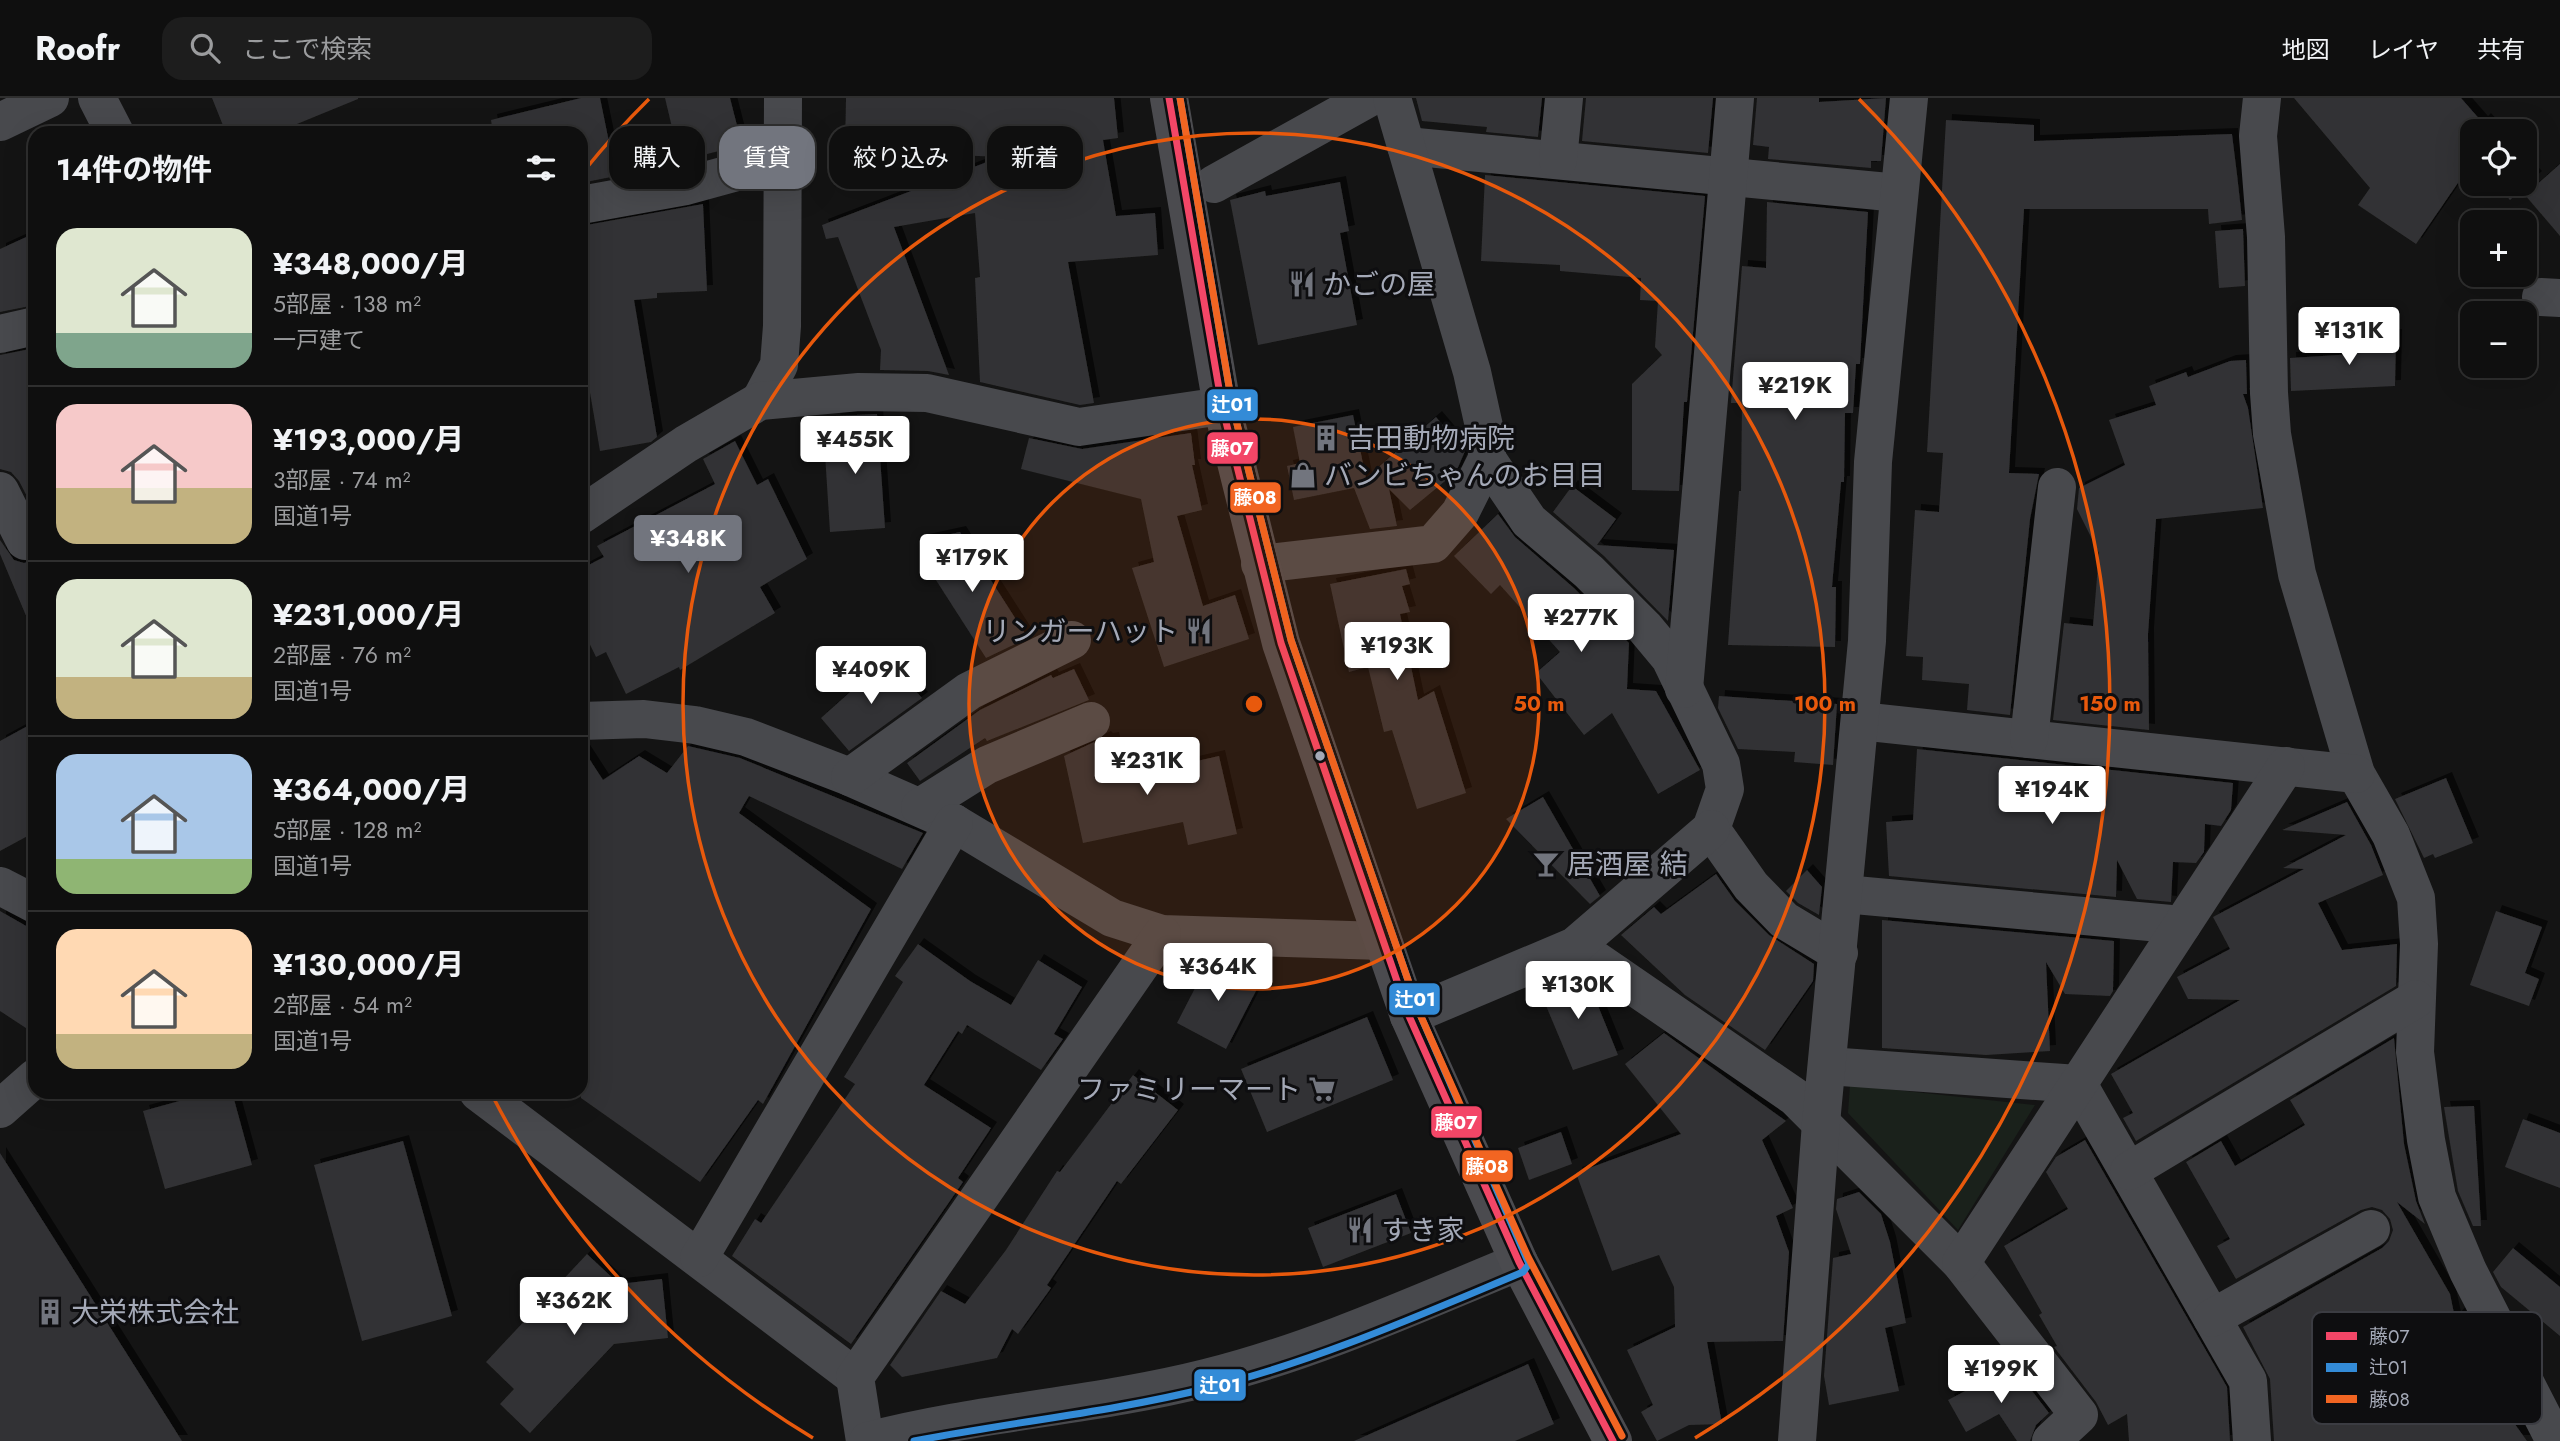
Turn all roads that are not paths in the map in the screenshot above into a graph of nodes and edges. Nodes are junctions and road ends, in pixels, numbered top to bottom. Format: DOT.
graph roads {
  1 [pos="50,98"];
  2 [pos="97,98"];
  3 [pos="783,98"];
  4 [pos="1170,98"];
  5 [pos="1369,98"];
  6 [pos="1392,98"];
  7 [pos="1564,98"];
  8 [pos="1735,98"];
  9 [pos="1909,98"];
  10 [pos="2262,98"];
  11 [pos="0,121"];
  12 [pos="111,126"];
  13 [pos="782,126"];
  14 [pos="1406,146"];
  15 [pos="1558,160"];
  16 [pos="719,177"];
  17 [pos="1728,177"];
  18 [pos="1214,184"];
  19 [pos="781,189"];
  20 [pos="1899,192"];
  21 [pos="588,204"];
  22 [pos="28,328"];
  23 [pos="0,334"];
  24 [pos="760,401"];
  25 [pos="1222,405"];
  26 [pos="1486,460"];
  27 [pos="2057,487"];
  28 [pos="0,491"];
  29 [pos="588,510"];
  30 [pos="25,541"];
  31 [pos="1260,564"];
  32 [pos="1072,640"];
  33 [pos="1684,692"];
  34 [pos="1091,721"];
  35 [pos="1860,721"];
  36 [pos="588,722"];
  37 [pos="2029,739"];
  38 [pos="2286,766"];
  39 [pos="2356,774"];
  40 [pos="850,777"];
  41 [pos="920,807"];
  42 [pos="954,823"];
  43 [pos="1711,829"];
  44 [pos="0,886"];
  45 [pos="1844,894"];
  46 [pos="28,900"];
  47 [pos="2182,925"];
  48 [pos="1162,934"];
  49 [pos="1382,941"];
  50 [pos="1575,946"];
  51 [pos="1839,953"];
  52 [pos="2416,999"];
  53 [pos="1409,1016"];
  54 [pos="1828,1066"];
  55 [pos="28,1084"];
  56 [pos="2078,1084"];
  57 [pos="487,1099"];
  58 [pos="0,1109"];
  59 [pos="1821,1123"];
  60 [pos="2129,1171"];
  61 [pos="2371,1229"];
  62 [pos="699,1258"];
  63 [pos="1519,1262"];
  64 [pos="1961,1263"];
  65 [pos="2490,1312"];
  66 [pos="2212,1318"];
  67 [pos="855,1377"];
  68 [pos="2542,1415"];
  69 [pos="866,1441"];
  70 [pos="1613,1441"];
  71 [pos="1797,1441"];
  72 [pos="2052,1441"];
  73 [pos="2252,1441"];
  74 [pos="2555,1441"];
  1 -- 11 [label="street"];
  2 -- 12 [label="street"];
  3 -- 13 [label="street"];
  4 -- 25 [label="highway"];
  5 -- 18 [label="street"];
  6 -- 14 [label="street"];
  7 -- 15 [label="street"];
  8 -- 17 [label="street"];
  9 -- 20 [label="street"];
  10 -- 39 [label="street"];
  14 -- 15 [label="street"];
  14 -- 26 [label="street"];
  15 -- 17 [label="street"];
  16 -- 21 [label="street"];
  17 -- 20 [label="street"];
  17 -- 33 [label="street"];
  19 -- 24 [label="street"];
  20 -- 35 [label="street"];
  22 -- 23 [label="street"];
  24 -- 25 [label="street"];
  24 -- 29 [label="street"];
  25 -- 31 [label="highway"];
  26 -- 31 [label="street"];
  26 -- 33 [label="street"];
  27 -- 37 [label="street"];
  28 -- 30 [label="street"];
  31 -- 49 [label="highway"];
  32 -- 40 [label="street"];
  33 -- 43 [label="street"];
  34 -- 41 [label="street"];
  35 -- 37 [label="street"];
  35 -- 45 [label="street"];
  36 -- 40 [label="street"];
  37 -- 38 [label="street"];
  38 -- 39 [label="street"];
  38 -- 47 [label="street"];
  39 -- 52 [label="street"];
  40 -- 41 [label="street"];
  41 -- 42 [label="street"];
  42 -- 48 [label="street"];
  42 -- 62 [label="street"];
  43 -- 50 [label="street"];
  43 -- 51 [label="street"];
  44 -- 46 [label="street"];
  45 -- 47 [label="street"];
  45 -- 51 [label="street"];
  47 -- 56 [label="street"];
  48 -- 49 [label="street"];
  48 -- 67 [label="street"];
  49 -- 53 [label="highway"];
  50 -- 53 [label="street"];
  50 -- 59 [label="street"];
  51 -- 54 [label="street"];
  52 -- 60 [label="street"];
  52 -- 65 [label="street"];
  53 -- 63 [label="highway"];
  54 -- 56 [label="street"];
  54 -- 59 [label="street"];
  55 -- 58 [label="street"];
  56 -- 60 [label="street"];
  56 -- 64 [label="street"];
  57 -- 62 [label="street"];
  59 -- 64 [label="street"];
  59 -- 71 [label="street"];
  60 -- 66 [label="street"];
  61 -- 66 [label="street"];
  62 -- 67 [label="street"];
  63 -- 69 [label="street"];
  63 -- 70 [label="highway"];
  64 -- 72 [label="street"];
  66 -- 73 [label="street"];
  67 -- 69 [label="street"];
  68 -- 74 [label="street"];
}
